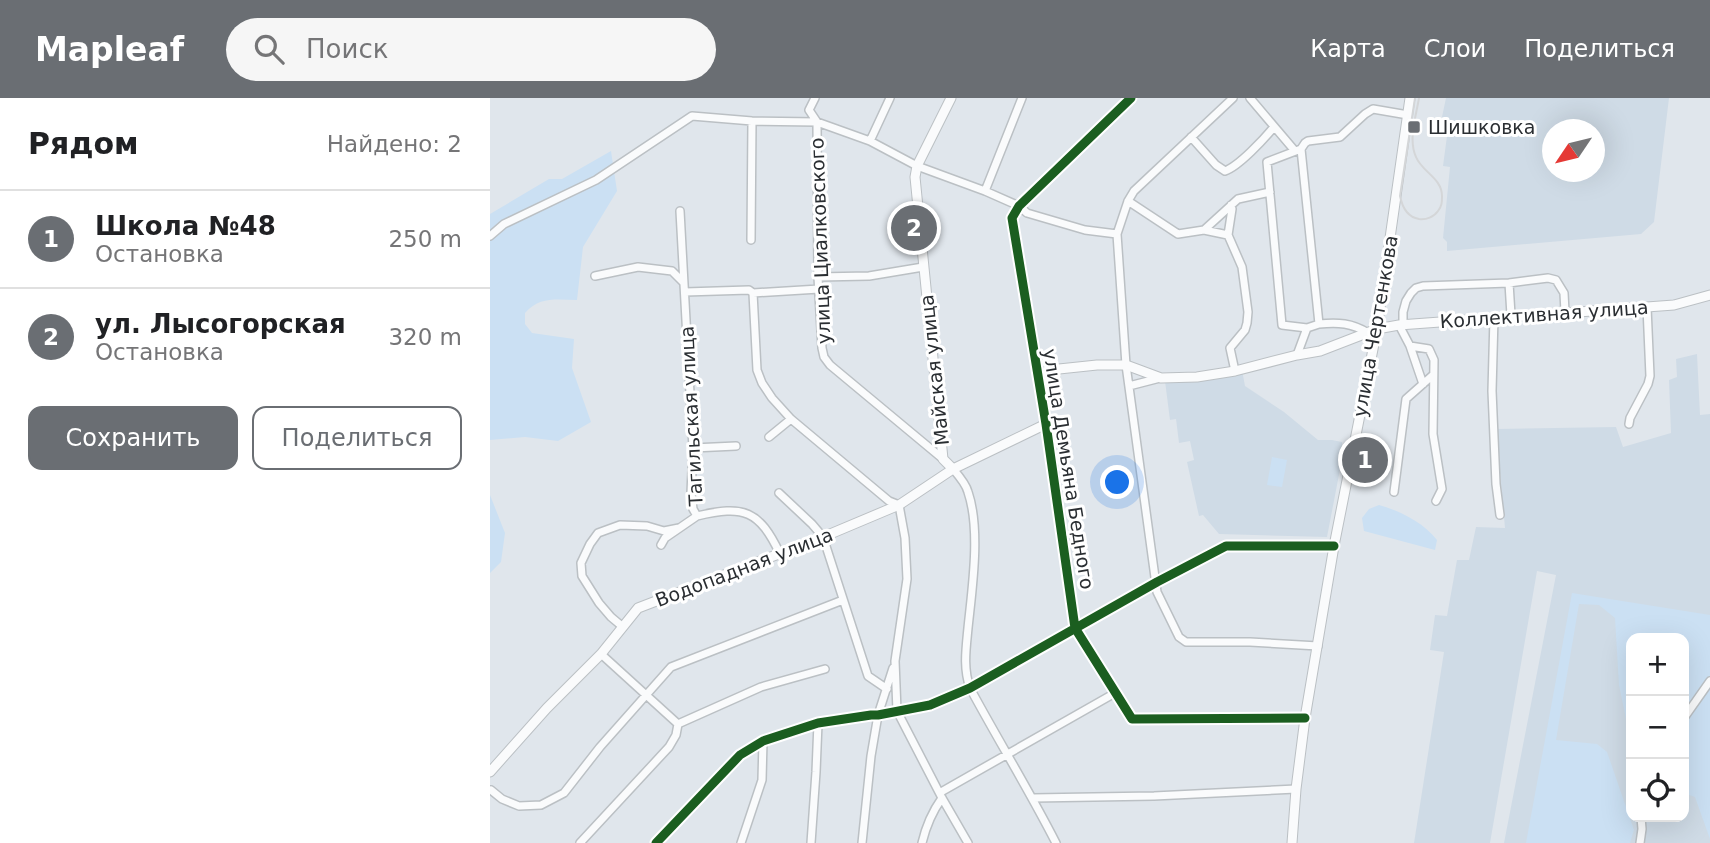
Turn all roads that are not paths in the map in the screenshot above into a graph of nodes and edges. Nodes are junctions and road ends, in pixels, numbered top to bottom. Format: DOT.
graph roads {
  1 [pos="815,98"];
  2 [pos="890,98"];
  3 [pos="951,98"];
  4 [pos="1022,98"];
  5 [pos="1130,98"];
  6 [pos="1233,98"];
  7 [pos="1250,98"];
  8 [pos="1410,98"];
  9 [pos="1408,116"];
  10 [pos="752,121"];
  11 [pos="817,122"];
  12 [pos="1274,127"];
  13 [pos="1191,137"];
  14 [pos="870,141"];
  15 [pos="1298,150"];
  16 [pos="917,166"];
  17 [pos="985,191"];
  18 [pos="1270,192"];
  19 [pos="1128,201"];
  20 [pos="1231,205"];
  21 [pos="1020,206"];
  22 [pos="680,211"];
  23 [pos="1204,230"];
  24 [pos="1117,234"];
  25 [pos="1228,235"];
  26 [pos="490,236"];
  27 [pos="751,240"];
  28 [pos="923,267"];
  29 [pos="595,276"];
  30 [pos="818,277"];
  31 [pos="684,282"];
  32 [pos="1509,283"];
  33 [pos="819,289"];
  34 [pos="684,292"];
  35 [pos="753,293"];
  36 [pos="1710,295"];
  37 [pos="1647,307"];
  38 [pos="1565,312"];
  39 [pos="1511,315"];
  40 [pos="1494,317"];
  41 [pos="1319,324"];
  42 [pos="1401,324"];
  43 [pos="1307,328"];
  44 [pos="1373,331"];
  45 [pos="1410,346"];
  46 [pos="1297,355"];
  47 [pos="1126,365"];
  48 [pos="1235,370"];
  49 [pos="1038,372"];
  50 [pos="1433,375"];
  51 [pos="1161,378"];
  52 [pos="1423,384"];
  53 [pos="1129,386"];
  54 [pos="1041,392"];
  55 [pos="791,419"];
  56 [pos="1046,424"];
  57 [pos="1629,424"];
  58 [pos="769,437"];
  59 [pos="736,446"];
  60 [pos="693,448"];
  61 [pos="943,459"];
  62 [pos="953,469"];
  63 [pos="1394,492"];
  64 [pos="779,493"];
  65 [pos="1436,501"];
  66 [pos="899,505"];
  67 [pos="1500,515"];
  68 [pos="697,516"];
  69 [pos="679,528"];
  70 [pos="823,537"];
  71 [pos="661,545"];
  72 [pos="1334,546"];
  73 [pos="780,554"];
  74 [pos="1157,582"];
  75 [pos="843,600"];
  76 [pos="623,627"];
  77 [pos="1076,628"];
  78 [pos="1318,646"];
  79 [pos="601,654"];
  80 [pos="895,661"];
  81 [pos="825,669"];
  82 [pos="1710,681"];
  83 [pos="887,688"];
  84 [pos="970,688"];
  85 [pos="1115,693"];
  86 [pos="646,695"];
  87 [pos="897,711"];
  88 [pos="1689,711"];
  89 [pos="878,715"];
  90 [pos="1305,718"];
  91 [pos="818,723"];
  92 [pos="678,724"];
  93 [pos="763,741"];
  94 [pos="1006,754"];
  95 [pos="490,772"];
  96 [pos="1296,789"];
  97 [pos="491,790"];
  98 [pos="942,795"];
  99 [pos="1033,798"];
  100 [pos="1642,822"];
  101 [pos="580,843"];
  102 [pos="656,843"];
  103 [pos="741,843"];
  104 [pos="811,843"];
  105 [pos="862,843"];
  106 [pos="922,843"];
  107 [pos="968,843"];
  108 [pos="1056,843"];
  109 [pos="1292,843"];
  110 [pos="1640,843"];
  1 -- 11 [label="street, улица Циалковского"];
  2 -- 14 [label="street"];
  3 -- 16 [label="street"];
  4 -- 17 [label="street"];
  5 -- 21 [label="street"];
  6 -- 13 [label="street"];
  7 -- 12 [label="street"];
  8 -- 9 [label="street, улица Чертенкова"];
  9 -- 15 [label="street"];
  9 -- 44 [label="street, улица Чертенкова"];
  10 -- 11 [label="street"];
  10 -- 26 [label="street"];
  10 -- 27 [label="street"];
  11 -- 14 [label="street"];
  11 -- 30 [label="street, улица Циалковского"];
  12 -- 13 [label="street"];
  12 -- 15 [label="street"];
  13 -- 19 [label="street"];
  14 -- 16 [label="street"];
  15 -- 18 [label="street"];
  15 -- 41 [label="street"];
  16 -- 17 [label="street"];
  16 -- 28 [label="street, Майская улица"];
  17 -- 21 [label="street"];
  18 -- 20 [label="street"];
  18 -- 43 [label="street"];
  19 -- 23 [label="street"];
  19 -- 24 [label="street"];
  20 -- 23 [label="street"];
  20 -- 25 [label="street"];
  21 -- 24 [label="street"];
  21 -- 49 [label="street, улица Демьяна Бедного"];
  22 -- 31 [label="street, Тагильская улица"];
  23 -- 25 [label="street"];
  24 -- 47 [label="street"];
  25 -- 48 [label="street"];
  28 -- 30 [label="street"];
  28 -- 61 [label="street, Майская улица"];
  29 -- 31 [label="street"];
  30 -- 33 [label="street, улица Циалковского"];
  31 -- 34 [label="street, Тагильская улица"];
  32 -- 38 [label="street"];
  32 -- 39 [label="street"];
  32 -- 42 [label="street"];
  33 -- 35 [label="street"];
  33 -- 61 [label="street, улица Циалковского"];
  34 -- 35 [label="street"];
  34 -- 60 [label="street, Тагильская улица"];
  35 -- 55 [label="street"];
  36 -- 37 [label="street, Коллективная улица"];
  37 -- 38 [label="street, Коллективная улица"];
  37 -- 57 [label="street"];
  38 -- 39 [label="street, Коллективная улица"];
  39 -- 40 [label="street, Коллективная улица"];
  40 -- 42 [label="street, Коллективная улица"];
  40 -- 67 [label="street"];
  41 -- 43 [label="street"];
  41 -- 44 [label="street"];
  42 -- 44 [label="street, Коллективная улица"];
  42 -- 45 [label="street"];
  43 -- 46 [label="street"];
  44 -- 46 [label="street, Коллективная улица"];
  44 -- 72 [label="street, улица Чертенкова"];
  45 -- 50 [label="street"];
  45 -- 52 [label="street"];
  46 -- 48 [label="street, Коллективная улица"];
  47 -- 51 [label="street"];
  47 -- 53 [label="street"];
  47 -- 54 [label="street"];
  48 -- 51 [label="street, Коллективная улица"];
  49 -- 54 [label="street, улица Демьяна Бедного"];
  50 -- 52 [label="street"];
  50 -- 65 [label="street"];
  51 -- 53 [label="street"];
  52 -- 63 [label="street"];
  53 -- 74 [label="street"];
  54 -- 56 [label="street, улица Демьяна Бедного"];
  55 -- 58 [label="street"];
  55 -- 66 [label="street"];
  56 -- 62 [label="street, Водопадная улица"];
  56 -- 77 [label="street, улица Демьяна Бедного"];
  59 -- 60 [label="street"];
  60 -- 68 [label="street, Тагильская улица"];
  61 -- 62 [label="street, Майская улица"];
  62 -- 66 [label="street, Водопадная улица"];
  62 -- 84 [label="street"];
  64 -- 70 [label="street"];
  66 -- 70 [label="street, Водопадная улица"];
  66 -- 80 [label="street"];
  68 -- 69 [label="street"];
  68 -- 73 [label="street, Тагильская улица"];
  69 -- 71 [label="street"];
  69 -- 76 [label="street"];
  70 -- 73 [label="street, Водопадная улица"];
  70 -- 75 [label="street"];
  72 -- 74 [label="street"];
  72 -- 78 [label="street, улица Чертенкова"];
  73 -- 76 [label="street, Водопадная улица"];
  74 -- 77 [label="street"];
  74 -- 78 [label="street"];
  75 -- 83 [label="street"];
  75 -- 86 [label="street"];
  76 -- 79 [label="street, Водопадная улица"];
  77 -- 84 [label="street"];
  77 -- 85 [label="street, улица Демьяна Бедного"];
  78 -- 90 [label="street, улица Чертенкова"];
  79 -- 86 [label="street"];
  79 -- 95 [label="street, Водопадная улица"];
  80 -- 83 [label="street"];
  80 -- 87 [label="street"];
  81 -- 92 [label="street"];
  82 -- 88 [label="street"];
  83 -- 89 [label="street"];
  84 -- 87 [label="street"];
  84 -- 94 [label="street"];
  85 -- 90 [label="street, улица Демьяна Бедного"];
  85 -- 94 [label="street"];
  86 -- 92 [label="street"];
  86 -- 97 [label="street"];
  87 -- 89 [label="street"];
  87 -- 98 [label="street"];
  89 -- 91 [label="street"];
  89 -- 105 [label="street"];
  90 -- 96 [label="street, улица Чертенкова"];
  91 -- 93 [label="street"];
  91 -- 104 [label="street"];
  92 -- 101 [label="street"];
  93 -- 102 [label="street"];
  93 -- 103 [label="street"];
  94 -- 98 [label="street"];
  94 -- 99 [label="street"];
  96 -- 99 [label="street"];
  96 -- 109 [label="street, улица Чертенкова"];
  98 -- 106 [label="street"];
  98 -- 107 [label="street"];
  99 -- 108 [label="street"];
  100 -- 110 [label="street"];
}
